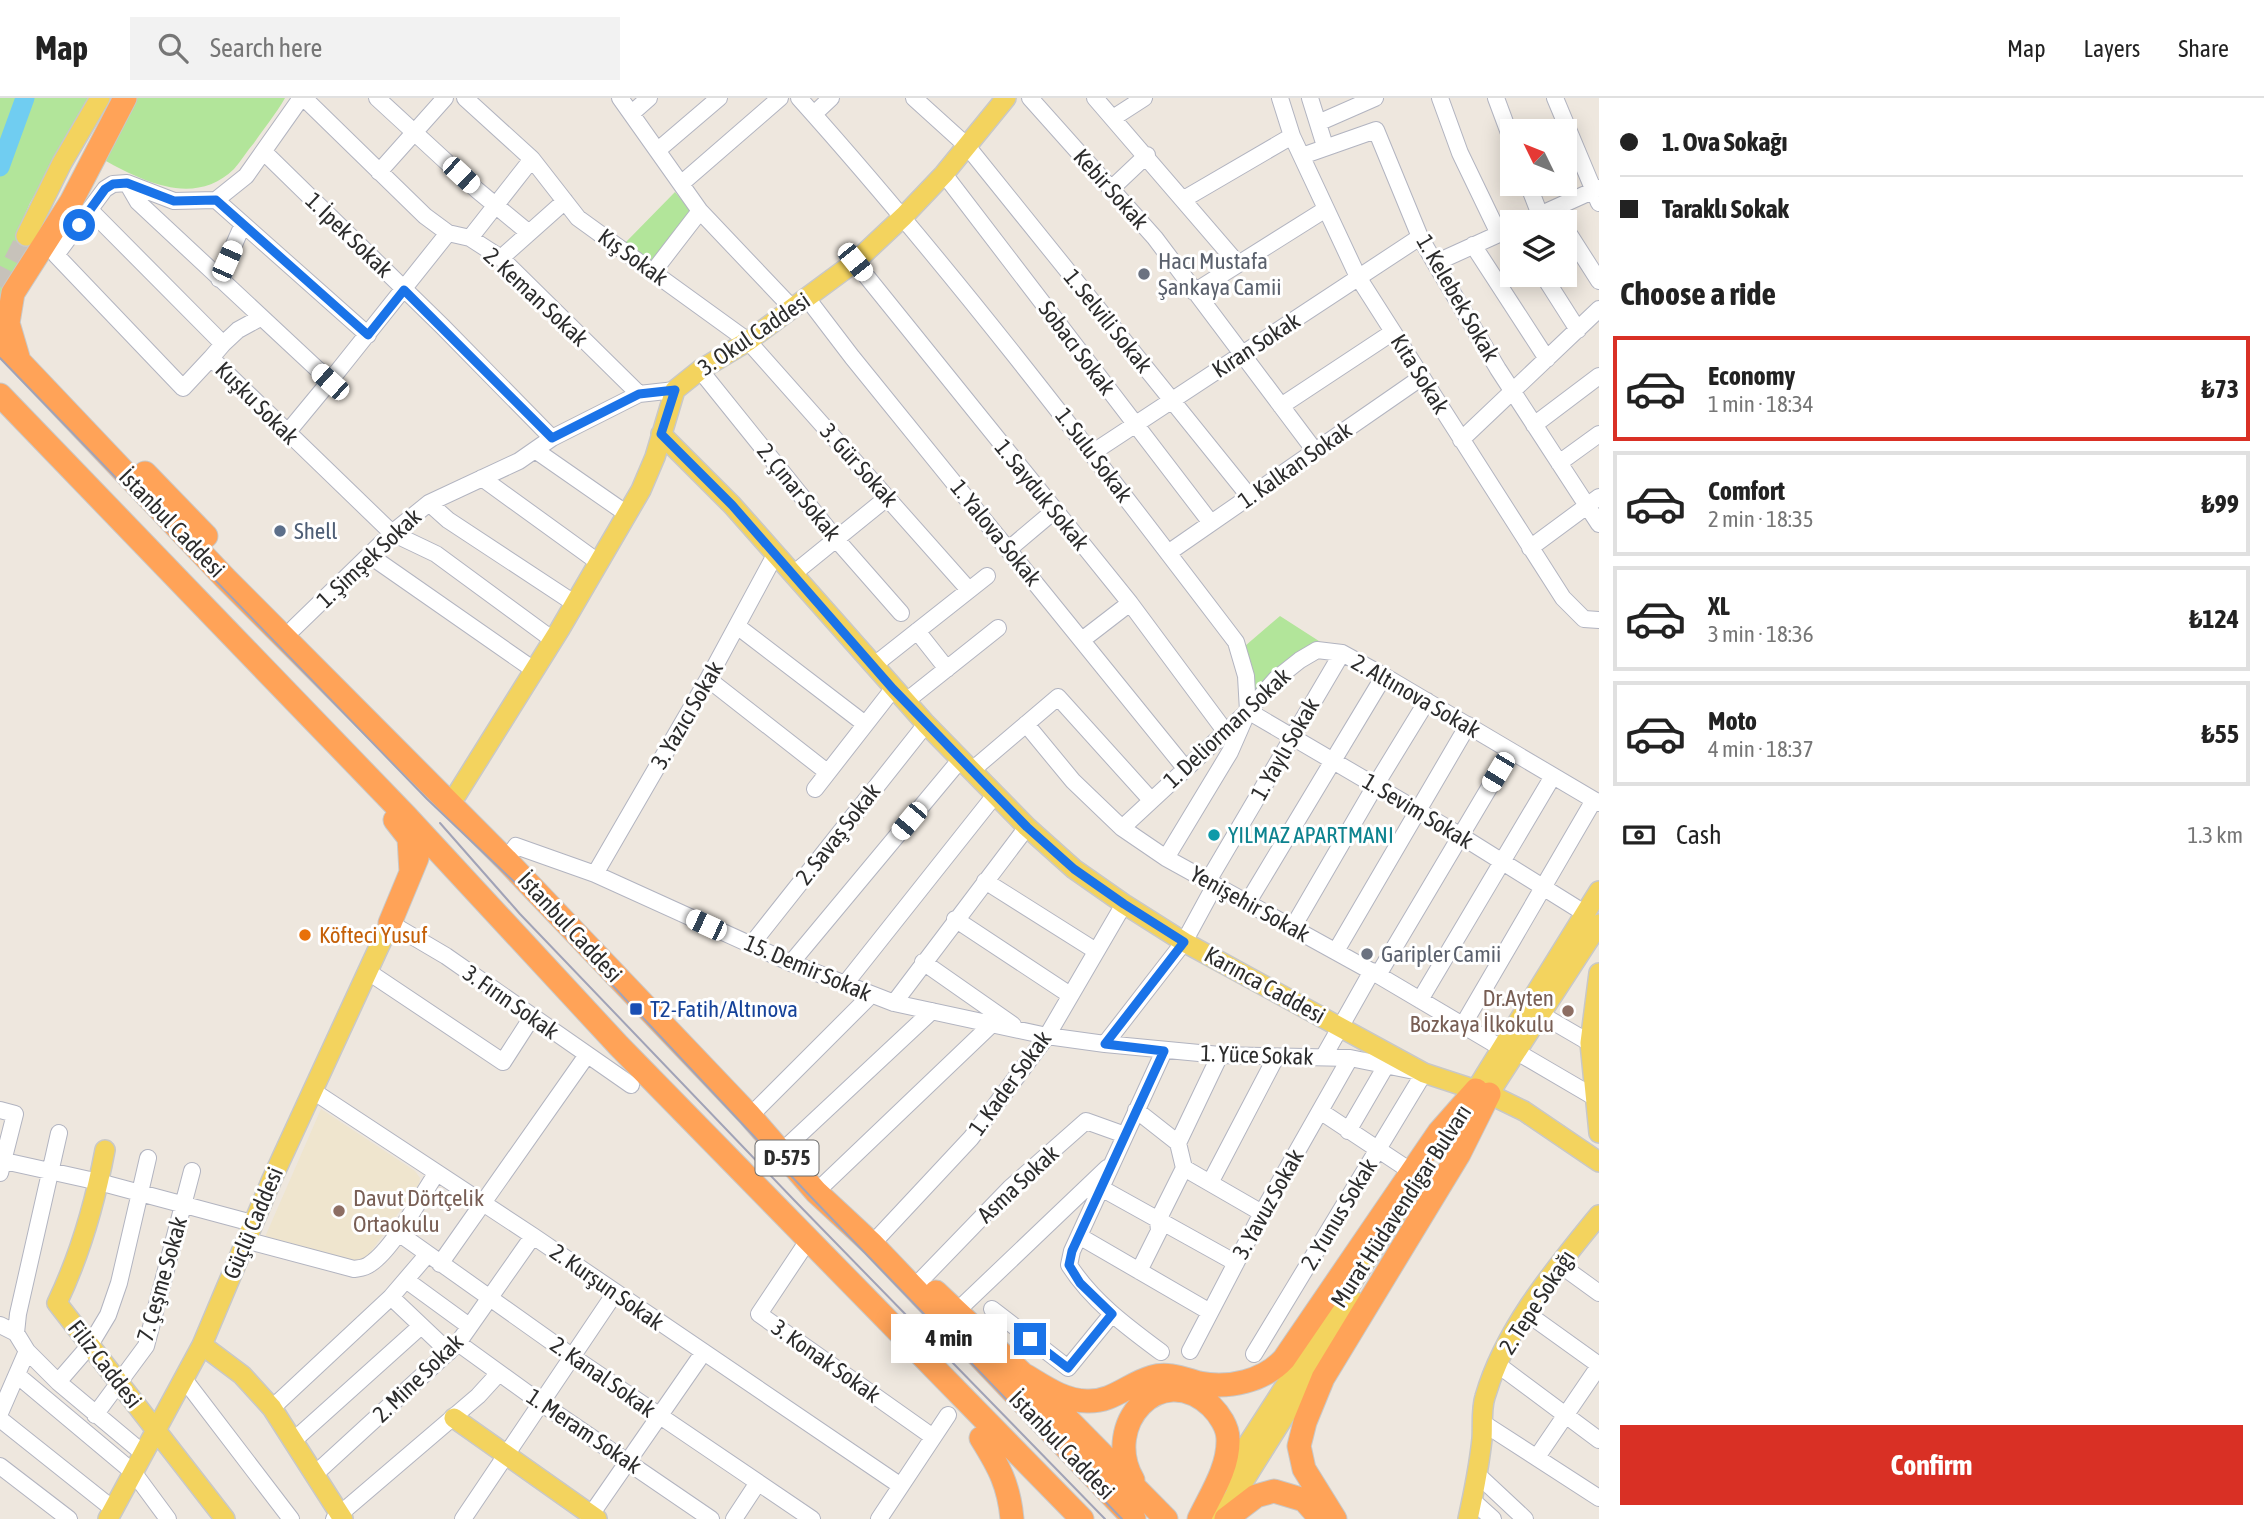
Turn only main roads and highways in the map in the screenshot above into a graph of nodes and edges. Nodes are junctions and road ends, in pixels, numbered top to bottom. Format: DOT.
graph roads {
  1 [pos="100,98"];
  2 [pos="125,98"];
  3 [pos="1006,98"];
  4 [pos="26,236"];
  5 [pos="2,343"];
  6 [pos="21,363"];
  7 [pos="0,395"];
  8 [pos="0,415"];
  9 [pos="31,427"];
  10 [pos="661,434"];
  11 [pos="449,798"];
  12 [pos="411,821"];
  13 [pos="454,869"];
  14 [pos="411,872"];
  15 [pos="1599,891"];
  16 [pos="1592,919"];
  17 [pos="390,923"];
  18 [pos="1599,973"];
  19 [pos="1597,997"];
  20 [pos="1510,1050"];
  21 [pos="1595,1075"];
  22 [pos="1482,1092"];
  23 [pos="1598,1125"];
  24 [pos="106,1150"];
  25 [pos="1599,1162"];
  26 [pos="1599,1215"];
  27 [pos="872,1244"];
  28 [pos="202,1345"];
  29 [pos="1023,1374"];
  30 [pos="950,1383"];
  31 [pos="454,1418"];
  32 [pos="157,1430"];
  33 [pos="981,1438"];
  34 [pos="1145,1497"];
  35 [pos="1470,1510"];
  36 [pos="110,1514"];
  37 [pos="341,1518"];
  38 [pos="592,1518"];
  39 [pos="225,1519"];
  40 [pos="1012,1519"];
  41 [pos="1062,1519"];
  42 [pos="1082,1519"];
  43 [pos="1134,1519"];
  44 [pos="1166,1519"];
  45 [pos="1199,1519"];
  46 [pos="1220,1519"];
  47 [pos="1226,1519"];
  48 [pos="1321,1519"];
  49 [pos="1335,1519"];
  1 -- 4 [label="main road"];
  2 -- 6 [label="highway"];
  3 -- 10 [label="main road, 3. Okul Caddesi"];
  5 -- 6 [label="highway, İstanbul Caddesi"];
  6 -- 11 [label="highway, İstanbul Caddesi"];
  6 -- 11 [label="highway"];
  7 -- 9 [label="highway, İstanbul Caddesi"];
  8 -- 9 [label="highway"];
  9 -- 12 [label="highway, İstanbul Caddesi"];
  9 -- 14 [label="highway"];
  10 -- 11 [label="main road, 3. Okul Caddesi"];
  10 -- 22 [label="main road, Karınca Caddesi"];
  11 -- 27 [label="highway, İstanbul Caddesi / D-575"];
  12 -- 13 [label="highway, İstanbul Caddesi"];
  12 -- 14 [label="highway"];
  13 -- 17 [label="highway"];
  13 -- 30 [label="highway, İstanbul Caddesi"];
  14 -- 17 [label="highway"];
  15 -- 16 [label="main road, Murat Hüdavendigar Bulvarı"];
  16 -- 20 [label="main road, Murat Hüdavendigar Bulvarı"];
  16 -- 20 [label="main road, Murat Hüdavendigar Bulvarı"];
  17 -- 28 [label="main road, Güçlü Caddesi"];
  18 -- 19 [label="main road"];
  19 -- 21 [label="main road"];
  20 -- 22 [label="main road, Murat Hüdavendigar Bulvarı"];
  21 -- 23 [label="main road"];
  22 -- 25 [label="main road, Karınca Caddesi"];
  22 -- 29 [label="highway"];
  22 -- 45 [label="main road, Murat Hüdavendigar Bulvarı"];
  22 -- 46 [label="main road, Murat Hüdavendigar Bulvarı"];
  22 -- 49 [label="highway"];
  24 -- 32 [label="main road, Filiz Caddesi"];
  26 -- 35 [label="main road, 2. Tepe Sokağı"];
  27 -- 29 [label="highway"];
  27 -- 43 [label="highway, İstanbul Caddesi / D-575"];
  28 -- 32 [label="main road, Güçlü Caddesi"];
  28 -- 37 [label="main road"];
  29 -- 34 [label="highway"];
  30 -- 33 [label="highway"];
  30 -- 42 [label="highway, İstanbul Caddesi"];
  31 -- 38 [label="main road"];
  32 -- 36 [label="main road, Güçlü Caddesi"];
  32 -- 39 [label="main road, Filiz Caddesi"];
  33 -- 40 [label="highway"];
  33 -- 41 [label="highway"];
  34 -- 44 [label="highway"];
  34 -- 45 [label="highway"];
  47 -- 48 [label="highway"];
}
